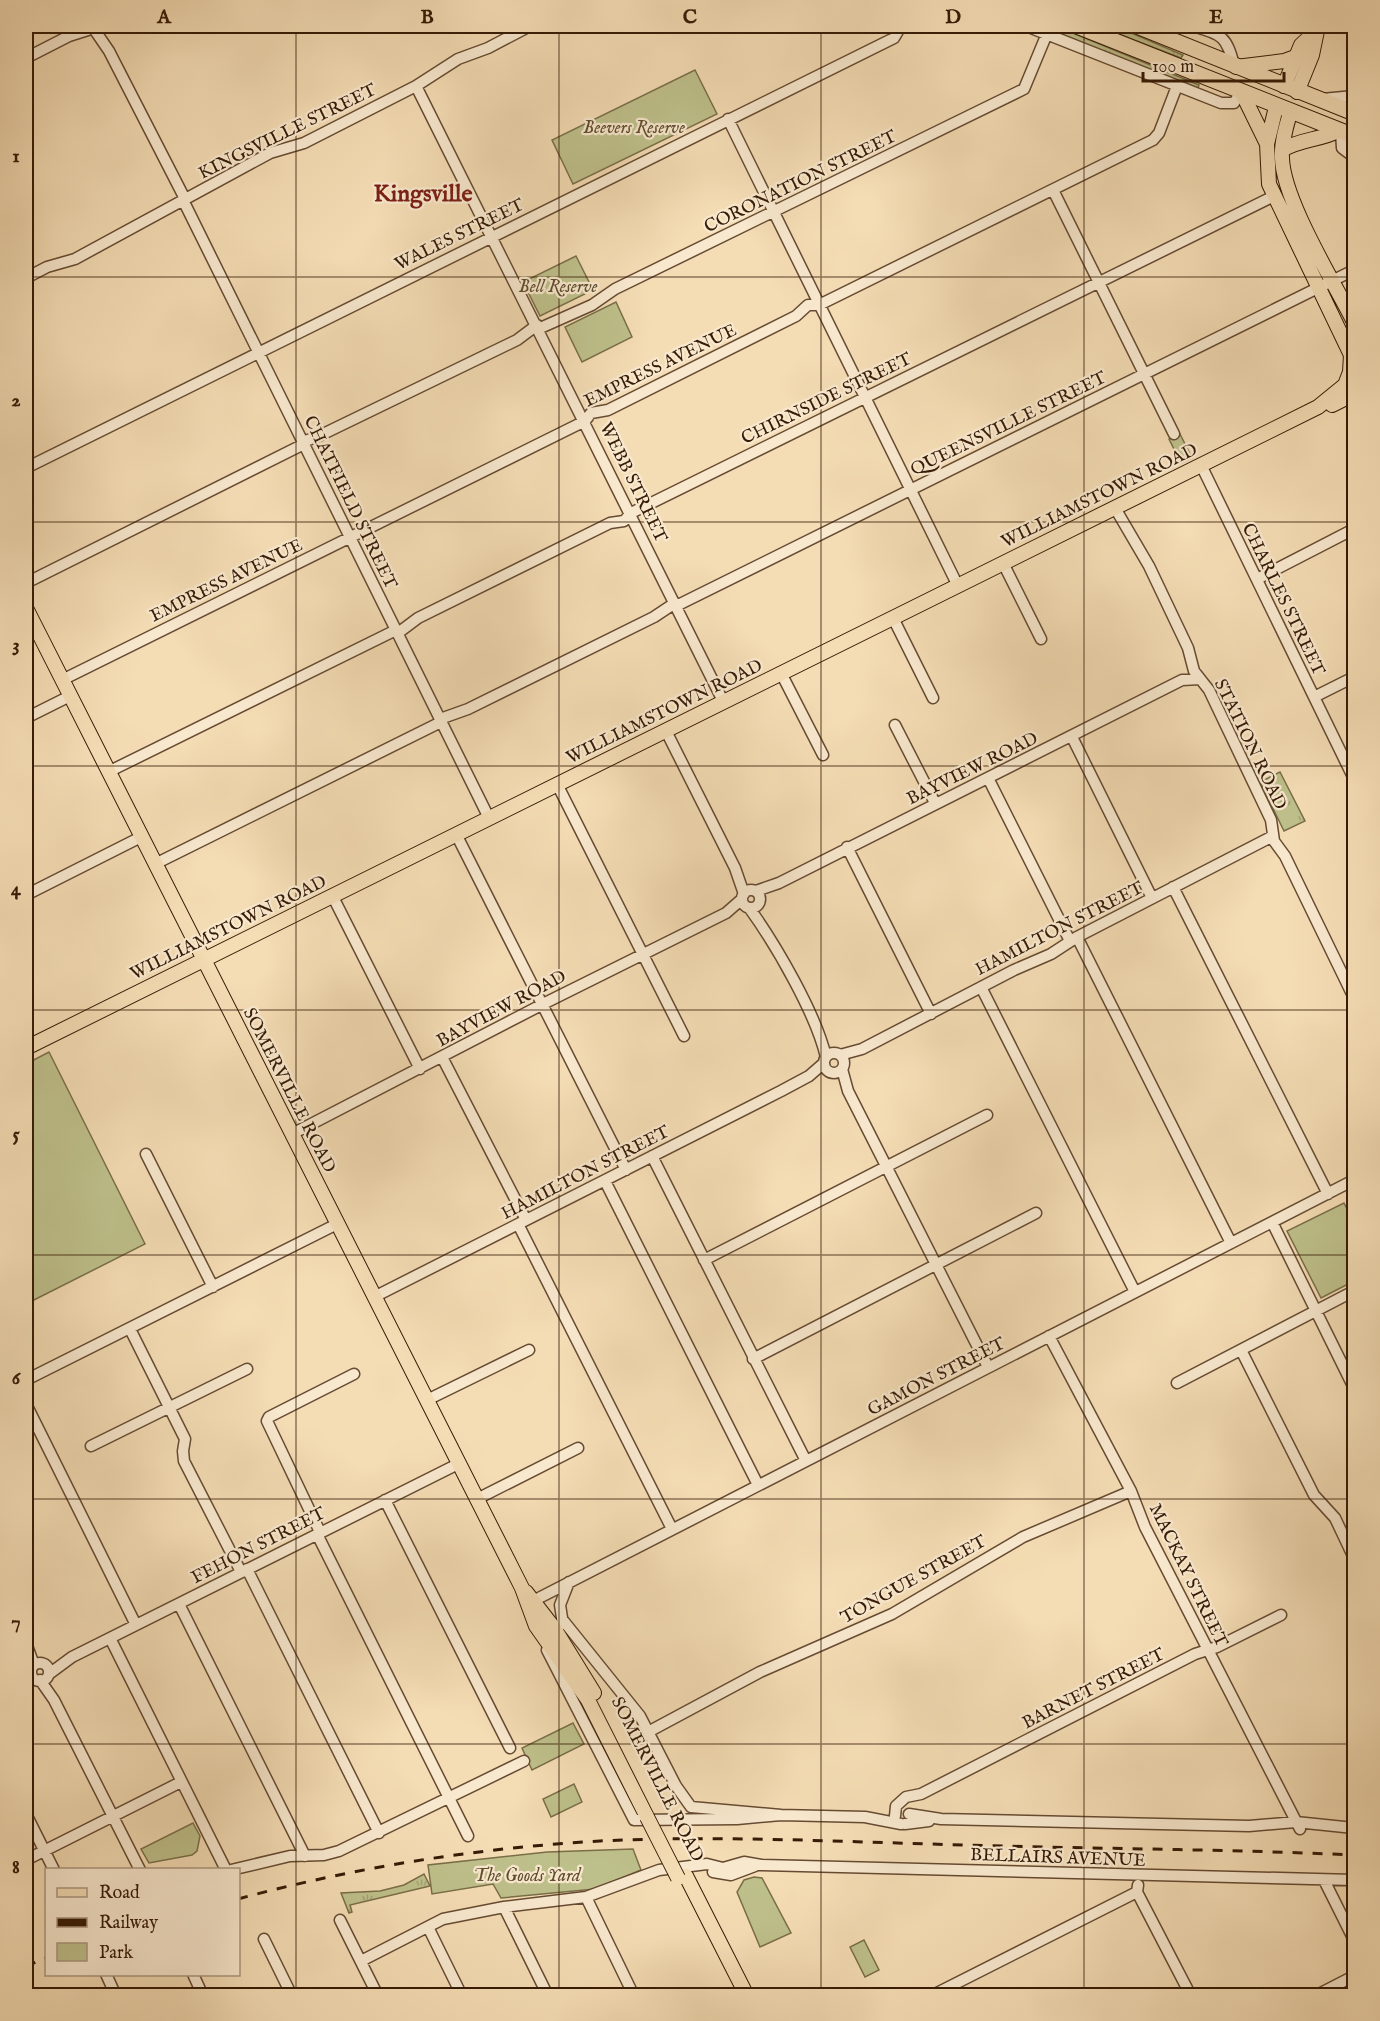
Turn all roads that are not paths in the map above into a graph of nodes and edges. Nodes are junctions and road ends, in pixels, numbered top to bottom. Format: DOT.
graph roads {
  1 [pos="530,26"];
  2 [pos="901,26"];
  3 [pos="1026,26"];
  4 [pos="1077,26"];
  5 [pos="1137,26"];
  6 [pos="1193,26"];
  7 [pos="93,28"];
  8 [pos="1316,29"];
  9 [pos="1046,36"];
  10 [pos="1295,57"];
  11 [pos="26,58"];
  12 [pos="1235,66"];
  13 [pos="416,86"];
  14 [pos="1177,86"];
  15 [pos="1291,89"];
  16 [pos="1241,93"];
  17 [pos="1354,96"];
  18 [pos="1318,99"];
  19 [pos="1283,110"];
  20 [pos="1354,113"];
  21 [pos="728,119"];
  22 [pos="1344,133"];
  23 [pos="1267,144"];
  24 [pos="1282,150"];
  25 [pos="1354,157"];
  26 [pos="1053,190"];
  27 [pos="1274,196"];
  28 [pos="184,200"];
  29 [pos="774,213"];
  30 [pos="492,236"];
  31 [pos="1354,270"];
  32 [pos="26,278"];
  33 [pos="1333,280"];
  34 [pos="1099,281"];
  35 [pos="1318,288"];
  36 [pos="819,305"];
  37 [pos="1354,322"];
  38 [pos="538,327"];
  39 [pos="1347,344"];
  40 [pos="258,352"];
  41 [pos="1354,359"];
  42 [pos="1145,374"];
  43 [pos="1354,385"];
  44 [pos="1354,394"];
  45 [pos="1334,395"];
  46 [pos="865,398"];
  47 [pos="1318,407"];
  48 [pos="585,421"];
  49 [pos="1174,434"];
  50 [pos="303,443"];
  51 [pos="1201,465"];
  52 [pos="26,468"];
  53 [pos="910,490"];
  54 [pos="1115,508"];
  55 [pos="631,513"];
  56 [pos="1354,529"];
  57 [pos="350,537"];
  58 [pos="1003,563"];
  59 [pos="1257,579"];
  60 [pos="26,583"];
  61 [pos="958,586"];
  62 [pos="675,604"];
  63 [pos="26,611"];
  64 [pos="892,618"];
  65 [pos="397,631"];
  66 [pos="1041,639"];
  67 [pos="1192,665"];
  68 [pos="781,673"];
  69 [pos="1354,676"];
  70 [pos="1200,679"];
  71 [pos="62,680"];
  72 [pos="1180,681"];
  73 [pos="70,696"];
  74 [pos="1314,697"];
  75 [pos="933,698"];
  76 [pos="723,701"];
  77 [pos="26,718"];
  78 [pos="441,720"];
  79 [pos="895,725"];
  80 [pos="666,731"];
  81 [pos="1072,737"];
  82 [pos="823,755"];
  83 [pos="108,772"];
  84 [pos="988,778"];
  85 [pos="1354,780"];
  86 [pos="557,784"];
  87 [pos="935,803"];
  88 [pos="489,818"];
  89 [pos="456,834"];
  90 [pos="1273,836"];
  91 [pos="141,837"];
  92 [pos="847,848"];
  93 [pos="154,864"];
  94 [pos="1173,887"];
  95 [pos="26,895"];
  96 [pos="332,895"];
  97 [pos="1152,898"];
  98 [pos="752,899"];
  99 [pos="1074,939"];
  100 [pos="643,954"];
  101 [pos="203,960"];
  102 [pos="981,987"];
  103 [pos="1354,998"];
  104 [pos="542,1004"];
  105 [pos="932,1014"];
  106 [pos="684,1036"];
  107 [pos="26,1048"];
  108 [pos="442,1057"];
  109 [pos="834,1063"];
  110 [pos="420,1069"];
  111 [pos="987,1115"];
  112 [pos="292,1134"];
  113 [pos="146,1154"];
  114 [pos="652,1156"];
  115 [pos="886,1166"];
  116 [pos="626,1170"];
  117 [pos="1354,1180"];
  118 [pos="605,1181"];
  119 [pos="1328,1194"];
  120 [pos="1036,1213"];
  121 [pos="521,1222"];
  122 [pos="1272,1222"];
  123 [pos="337,1224"];
  124 [pos="1231,1243"];
  125 [pos="704,1260"];
  126 [pos="937,1265"];
  127 [pos="213,1287"];
  128 [pos="1135,1292"];
  129 [pos="1354,1292"];
  130 [pos="375,1297"];
  131 [pos="1316,1311"];
  132 [pos="130,1329"];
  133 [pos="1049,1336"];
  134 [pos="529,1350"];
  135 [pos="1241,1350"];
  136 [pos="753,1359"];
  137 [pos="988,1367"];
  138 [pos="247,1369"];
  139 [pos="354,1374"];
  140 [pos="26,1380"];
  141 [pos="1177,1383"];
  142 [pos="1354,1388"];
  143 [pos="427,1400"];
  144 [pos="26,1404"];
  145 [pos="169,1407"];
  146 [pos="92,1446"];
  147 [pos="578,1448"];
  148 [pos="806,1461"];
  149 [pos="458,1464"];
  150 [pos="758,1485"];
  151 [pos="1131,1491"];
  152 [pos="477,1499"];
  153 [pos="385,1500"];
  154 [pos="672,1529"];
  155 [pos="319,1533"];
  156 [pos="1354,1558"];
  157 [pos="244,1571"];
  158 [pos="569,1582"];
  159 [pos="530,1603"];
  160 [pos="179,1604"];
  161 [pos="1281,1615"];
  162 [pos="562,1619"];
  163 [pos="136,1624"];
  164 [pos="536,1626"];
  165 [pos="110,1638"];
  166 [pos="26,1644"];
  167 [pos="1208,1650"];
  168 [pos="570,1653"];
  169 [pos="37,1673"];
  170 [pos="648,1732"];
  171 [pos="510,1748"];
  172 [pos="521,1762"];
  173 [pos="181,1782"];
  174 [pos="449,1798"];
  175 [pos="691,1807"];
  176 [pos="26,1814"];
  177 [pos="781,1815"];
  178 [pos="113,1816"];
  179 [pos="652,1816"];
  180 [pos="902,1816"];
  181 [pos="687,1819"];
  182 [pos="1298,1825"];
  183 [pos="1354,1828"];
  184 [pos="379,1833"];
  185 [pos="468,1836"];
  186 [pos="44,1851"];
  187 [pos="305,1856"];
  188 [pos="26,1860"];
  189 [pos="53,1868"];
  190 [pos="139,1868"];
  191 [pos="225,1868"];
  192 [pos="236,1868"];
  193 [pos="686,1873"];
  194 [pos="1139,1876"];
  195 [pos="1324,1880"];
  196 [pos="1354,1881"];
  197 [pos="1137,1892"];
  198 [pos="586,1897"];
  199 [pos="504,1907"];
  200 [pos="340,1920"];
  201 [pos="428,1927"];
  202 [pos="264,1939"];
  203 [pos="1354,1940"];
  204 [pos="360,1961"];
  205 [pos="107,1976"];
  206 [pos="194,1976"];
  207 [pos="1354,1976"];
  208 [pos="116,1995"];
  209 [pos="203,1995"];
  210 [pos="292,1995"];
  211 [pos="378,1995"];
  212 [pos="462,1995"];
  213 [pos="548,1995"];
  214 [pos="634,1995"];
  215 [pos="738,1995"];
  216 [pos="747,1995"];
  217 [pos="932,1995"];
  218 [pos="1191,1995"];
  219 [pos="1315,1995"];
  1 -- 13 [label="street, KINGSVILLE STREET"];
  2 -- 21 [label="street, WALES STREET"];
  3 -- 9 [label="street"];
  4 -- 16 [label="highway"];
  5 -- 12 [label="highway"];
  6 -- 12 [label="street"];
  7 -- 11 [label="street"];
  7 -- 28 [label="street, CHATFIELD STREET"];
  8 -- 10 [label="main road"];
  8 -- 15 [label="main road"];
  9 -- 14 [label="street"];
  9 -- 29 [label="street, CORONATION STREET"];
  10 -- 12 [label="main road"];
  10 -- 15 [label="main road"];
  12 -- 15 [label="highway"];
  13 -- 28 [label="street, KINGSVILLE STREET"];
  13 -- 30 [label="street, WEBB STREET"];
  14 -- 16 [label="street"];
  14 -- 26 [label="street, EMPRESS AVENUE"];
  15 -- 18 [label="highway"];
  15 -- 19 [label="highway"];
  16 -- 19 [label="highway"];
  16 -- 23 [label="main road"];
  17 -- 18 [label="street"];
  18 -- 20 [label="highway"];
  19 -- 22 [label="highway"];
  19 -- 23 [label="main road"];
  19 -- 24 [label="main road"];
  21 -- 29 [label="street"];
  21 -- 30 [label="street, WALES STREET"];
  22 -- 24 [label="main road"];
  22 -- 25 [label="street"];
  23 -- 27 [label="main road"];
  24 -- 33 [label="main road"];
  26 -- 34 [label="street"];
  26 -- 36 [label="street, EMPRESS AVENUE"];
  27 -- 34 [label="street, CHIRNSIDE STREET"];
  27 -- 35 [label="main road"];
  28 -- 32 [label="street, KINGSVILLE STREET"];
  28 -- 40 [label="street, CHATFIELD STREET"];
  29 -- 36 [label="street"];
  29 -- 38 [label="street, CORONATION STREET"];
  30 -- 38 [label="street, WEBB STREET"];
  30 -- 40 [label="street, WALES STREET"];
  31 -- 33 [label="street, QUEENSVILLE STREET"];
  33 -- 35 [label="street, QUEENSVILLE STREET"];
  33 -- 37 [label="main road"];
  34 -- 42 [label="street"];
  34 -- 46 [label="street, CHIRNSIDE STREET"];
  35 -- 39 [label="main road"];
  35 -- 42 [label="street, QUEENSVILLE STREET"];
  36 -- 46 [label="street"];
  36 -- 48 [label="street, EMPRESS AVENUE"];
  38 -- 48 [label="street, WEBB STREET"];
  38 -- 50 [label="street, CORONATION STREET"];
  39 -- 41 [label="street"];
  39 -- 45 [label="main road"];
  40 -- 50 [label="street, CHATFIELD STREET"];
  40 -- 52 [label="street, WALES STREET"];
  42 -- 49 [label="street"];
  42 -- 53 [label="street, QUEENSVILLE STREET"];
  43 -- 45 [label="street, WILLIAMSTOWN ROAD"];
  44 -- 47 [label="main road, WILLIAMSTOWN ROAD"];
  45 -- 47 [label="main road, WILLIAMSTOWN ROAD"];
  46 -- 53 [label="street"];
  46 -- 55 [label="street, CHIRNSIDE STREET"];
  47 -- 51 [label="main road, WILLIAMSTOWN ROAD"];
  48 -- 55 [label="street, WEBB STREET"];
  48 -- 57 [label="street, EMPRESS AVENUE"];
  50 -- 57 [label="street, CHATFIELD STREET"];
  50 -- 60 [label="street, CORONATION STREET"];
  51 -- 54 [label="main road, WILLIAMSTOWN ROAD"];
  51 -- 59 [label="street, CHARLES STREET"];
  53 -- 61 [label="street"];
  53 -- 62 [label="street, QUEENSVILLE STREET"];
  54 -- 58 [label="main road, WILLIAMSTOWN ROAD"];
  54 -- 67 [label="street, STATION ROAD"];
  55 -- 62 [label="street, WEBB STREET"];
  55 -- 65 [label="street, CHIRNSIDE STREET"];
  56 -- 59 [label="street"];
  57 -- 65 [label="street, CHATFIELD STREET"];
  57 -- 71 [label="street, EMPRESS AVENUE"];
  58 -- 61 [label="main road, WILLIAMSTOWN ROAD"];
  58 -- 66 [label="street"];
  59 -- 74 [label="street, CHARLES STREET"];
  61 -- 64 [label="main road, WILLIAMSTOWN ROAD"];
  62 -- 76 [label="street, WEBB STREET"];
  62 -- 78 [label="street, QUEENSVILLE STREET"];
  63 -- 71 [label="main road, SOMERVILLE ROAD"];
  64 -- 68 [label="main road, WILLIAMSTOWN ROAD"];
  64 -- 75 [label="street"];
  65 -- 78 [label="street, CHATFIELD STREET"];
  65 -- 83 [label="street, CHIRNSIDE STREET"];
  67 -- 70 [label="street, STATION ROAD"];
  67 -- 72 [label="street, BAYVIEW ROAD"];
  68 -- 76 [label="main road, WILLIAMSTOWN ROAD"];
  68 -- 82 [label="street"];
  69 -- 74 [label="street"];
  70 -- 72 [label="street, BAYVIEW ROAD"];
  70 -- 90 [label="street, STATION ROAD"];
  71 -- 73 [label="main road, SOMERVILLE ROAD"];
  72 -- 81 [label="street, BAYVIEW ROAD"];
  73 -- 77 [label="street"];
  73 -- 83 [label="main road, SOMERVILLE ROAD"];
  74 -- 85 [label="street, CHARLES STREET"];
  76 -- 80 [label="main road, WILLIAMSTOWN ROAD"];
  78 -- 88 [label="street, CHATFIELD STREET"];
  78 -- 93 [label="street, QUEENSVILLE STREET"];
  79 -- 87 [label="street"];
  80 -- 86 [label="main road, WILLIAMSTOWN ROAD"];
  80 -- 98 [label="street"];
  81 -- 84 [label="street, BAYVIEW ROAD"];
  81 -- 97 [label="street"];
  83 -- 91 [label="main road, SOMERVILLE ROAD"];
  84 -- 87 [label="street, BAYVIEW ROAD"];
  84 -- 99 [label="street"];
  86 -- 88 [label="main road, WILLIAMSTOWN ROAD"];
  86 -- 100 [label="street"];
  87 -- 92 [label="street, BAYVIEW ROAD"];
  88 -- 89 [label="main road, WILLIAMSTOWN ROAD"];
  89 -- 96 [label="main road, WILLIAMSTOWN ROAD"];
  89 -- 104 [label="street"];
  90 -- 94 [label="street, HAMILTON STREET"];
  90 -- 103 [label="street, STATION ROAD"];
  91 -- 93 [label="main road, SOMERVILLE ROAD"];
  91 -- 95 [label="street"];
  92 -- 98 [label="street, BAYVIEW ROAD"];
  92 -- 105 [label="street"];
  93 -- 101 [label="main road, SOMERVILLE ROAD"];
  94 -- 97 [label="street, HAMILTON STREET"];
  94 -- 119 [label="street"];
  96 -- 101 [label="main road, WILLIAMSTOWN ROAD"];
  96 -- 110 [label="street"];
  97 -- 99 [label="street, HAMILTON STREET"];
  98 -- 100 [label="street, BAYVIEW ROAD"];
  98 -- 109 [label="street"];
  99 -- 102 [label="street, HAMILTON STREET"];
  99 -- 124 [label="street"];
  100 -- 104 [label="street, BAYVIEW ROAD"];
  100 -- 106 [label="street"];
  101 -- 107 [label="main road, WILLIAMSTOWN ROAD"];
  101 -- 112 [label="main road, SOMERVILLE ROAD"];
  102 -- 105 [label="street, HAMILTON STREET"];
  102 -- 128 [label="street"];
  104 -- 108 [label="street, BAYVIEW ROAD"];
  104 -- 116 [label="street"];
  105 -- 109 [label="street, HAMILTON STREET"];
  108 -- 110 [label="street, BAYVIEW ROAD"];
  108 -- 121 [label="street"];
  109 -- 114 [label="street, HAMILTON STREET"];
  109 -- 115 [label="street"];
  110 -- 112 [label="street, BAYVIEW ROAD"];
  111 -- 115 [label="street"];
  112 -- 123 [label="main road, SOMERVILLE ROAD"];
  113 -- 127 [label="street"];
  114 -- 116 [label="street, HAMILTON STREET"];
  114 -- 125 [label="street"];
  115 -- 125 [label="street"];
  115 -- 126 [label="street"];
  116 -- 118 [label="street, HAMILTON STREET"];
  117 -- 119 [label="street, GAMON STREET"];
  118 -- 121 [label="street, HAMILTON STREET"];
  118 -- 150 [label="street"];
  119 -- 122 [label="street, GAMON STREET"];
  120 -- 126 [label="street"];
  121 -- 130 [label="street, HAMILTON STREET"];
  121 -- 154 [label="street"];
  122 -- 124 [label="street, GAMON STREET"];
  122 -- 131 [label="street"];
  123 -- 127 [label="street"];
  123 -- 130 [label="main road, SOMERVILLE ROAD"];
  124 -- 128 [label="street, GAMON STREET"];
  125 -- 136 [label="street"];
  126 -- 136 [label="street"];
  126 -- 137 [label="street"];
  127 -- 132 [label="street"];
  128 -- 133 [label="street, GAMON STREET"];
  129 -- 131 [label="street"];
  130 -- 143 [label="main road, SOMERVILLE ROAD"];
  131 -- 135 [label="street"];
  131 -- 142 [label="street"];
  132 -- 140 [label="street"];
  132 -- 145 [label="street"];
  133 -- 137 [label="street, GAMON STREET"];
  133 -- 151 [label="street, MACKAY STREET"];
  134 -- 143 [label="street"];
  135 -- 141 [label="street"];
  135 -- 156 [label="street"];
  136 -- 148 [label="street"];
  137 -- 148 [label="street, GAMON STREET"];
  138 -- 145 [label="street"];
  139 -- 155 [label="street"];
  143 -- 149 [label="main road, SOMERVILLE ROAD"];
  144 -- 163 [label="street"];
  145 -- 146 [label="street"];
  145 -- 157 [label="street"];
  147 -- 152 [label="street"];
  148 -- 150 [label="street, GAMON STREET"];
  149 -- 152 [label="main road, SOMERVILLE ROAD"];
  149 -- 153 [label="street, FEHON STREET"];
  150 -- 154 [label="street, GAMON STREET"];
  151 -- 167 [label="street, MACKAY STREET"];
  151 -- 170 [label="street, TONGUE STREET"];
  152 -- 159 [label="main road, SOMERVILLE ROAD"];
  153 -- 155 [label="street, FEHON STREET"];
  153 -- 171 [label="street"];
  154 -- 158 [label="street, GAMON STREET"];
  155 -- 157 [label="street, FEHON STREET"];
  155 -- 174 [label="street"];
  157 -- 160 [label="street, FEHON STREET"];
  157 -- 184 [label="street"];
  158 -- 159 [label="street, GAMON STREET"];
  158 -- 162 [label="street"];
  159 -- 164 [label="main road, SOMERVILLE ROAD"];
  159 -- 168 [label="main road, SOMERVILLE ROAD"];
  160 -- 163 [label="street, FEHON STREET"];
  160 -- 187 [label="street"];
  161 -- 167 [label="street, BARNET STREET"];
  162 -- 168 [label="street"];
  162 -- 170 [label="street, SOMERVILLE ROAD"];
  163 -- 165 [label="street, FEHON STREET"];
  164 -- 179 [label="main road, SOMERVILLE ROAD"];
  164 -- 181 [label="street, SOMERVILLE ROAD"];
  165 -- 169 [label="street, FEHON STREET"];
  165 -- 173 [label="street"];
  166 -- 169 [label="street"];
  167 -- 180 [label="street, BARNET STREET"];
  167 -- 182 [label="street, MACKAY STREET"];
  168 -- 179 [label="main road, SOMERVILLE ROAD"];
  169 -- 178 [label="street"];
  170 -- 175 [label="street, SOMERVILLE ROAD"];
  172 -- 174 [label="street"];
  173 -- 178 [label="street"];
  173 -- 191 [label="street"];
  174 -- 184 [label="street"];
  174 -- 185 [label="street"];
  175 -- 177 [label="street"];
  175 -- 181 [label="street, SOMERVILLE ROAD"];
  176 -- 186 [label="street"];
  177 -- 180 [label="street"];
  177 -- 181 [label="street"];
  178 -- 186 [label="street"];
  178 -- 190 [label="street"];
  179 -- 193 [label="main road, SOMERVILLE ROAD, bridge"];
  180 -- 182 [label="street"];
  182 -- 183 [label="street"];
  184 -- 187 [label="street"];
  186 -- 188 [label="street"];
  186 -- 189 [label="street"];
  187 -- 192 [label="street"];
  193 -- 194 [label="street, BELLAIRS AVENUE"];
  193 -- 198 [label="street, BELLAIRS AVENUE"];
  193 -- 215 [label="main road, SOMERVILLE ROAD"];
  193 -- 216 [label="main road, SOMERVILLE ROAD"];
  194 -- 195 [label="street, BELLAIRS AVENUE"];
  194 -- 197 [label="street"];
  195 -- 196 [label="street, BELLAIRS AVENUE"];
  195 -- 203 [label="street"];
  197 -- 217 [label="street"];
  197 -- 218 [label="street"];
  198 -- 199 [label="street, BELLAIRS AVENUE"];
  198 -- 214 [label="street"];
  199 -- 201 [label="street, BELLAIRS AVENUE"];
  199 -- 213 [label="street"];
  200 -- 204 [label="street"];
  201 -- 204 [label="street, BELLAIRS AVENUE"];
  201 -- 212 [label="street"];
  202 -- 210 [label="street"];
  204 -- 211 [label="street"];
  205 -- 208 [label="street"];
  206 -- 209 [label="street"];
  207 -- 219 [label="street"];
}
